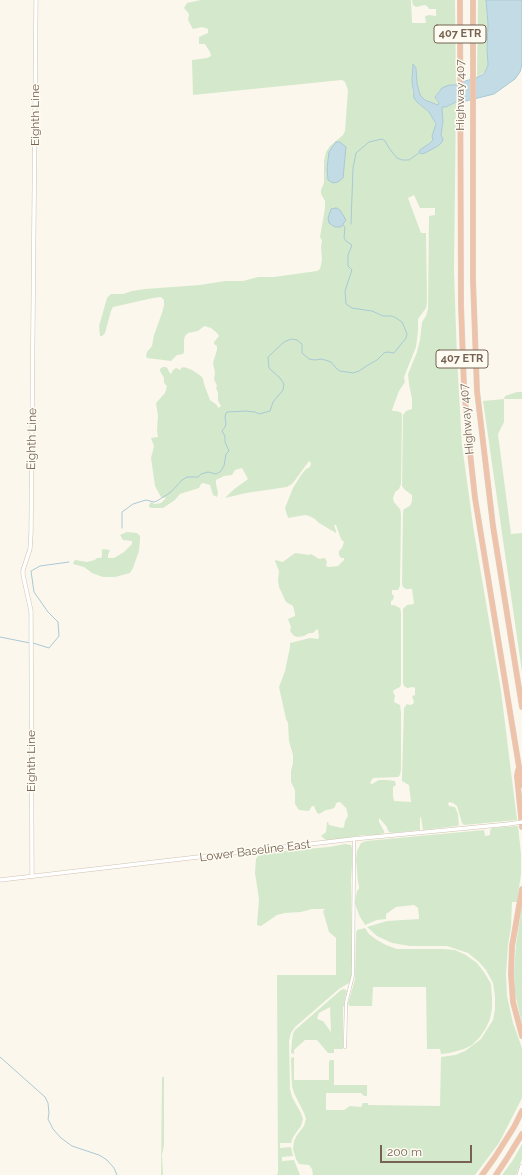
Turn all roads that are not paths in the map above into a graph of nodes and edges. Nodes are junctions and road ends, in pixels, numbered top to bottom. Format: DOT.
graph roads {
  1 [pos="36,0"];
  2 [pos="460,0"];
  3 [pos="473,0"];
  4 [pos="522,706"];
  5 [pos="518,765"];
  6 [pos="522,785"];
  7 [pos="522,822"];
  8 [pos="522,827"];
  9 [pos="354,839"];
  10 [pos="32,877"];
  11 [pos="0,880"];
  12 [pos="522,889"];
  13 [pos="522,1036"];
  14 [pos="345,1048"];
  15 [pos="522,1110"];
  16 [pos="522,1134"];
  17 [pos="522,1166"];
  18 [pos="482,1175"];
  19 [pos="496,1175"];
  20 [pos="519,1175"];
  1 -- 10 [label="street, Eighth Line"];
  2 -- 5 [label="highway, Highway 407 / 407 ETR"];
  3 -- 4 [label="highway, Highway 407 / 407 ETR"];
  5 -- 6 [label="highway, Highway 407 / 407 ETR"];
  5 -- 8 [label="highway"];
  7 -- 9 [label="street, Lower Baseline East, bridge"];
  9 -- 10 [label="street, Lower Baseline East"];
  9 -- 14 [label="street"];
  10 -- 11 [label="street, Lower Baseline East"];
  12 -- 13 [label="highway"];
  15 -- 18 [label="highway"];
  16 -- 19 [label="highway"];
  17 -- 20 [label="street"];
}
